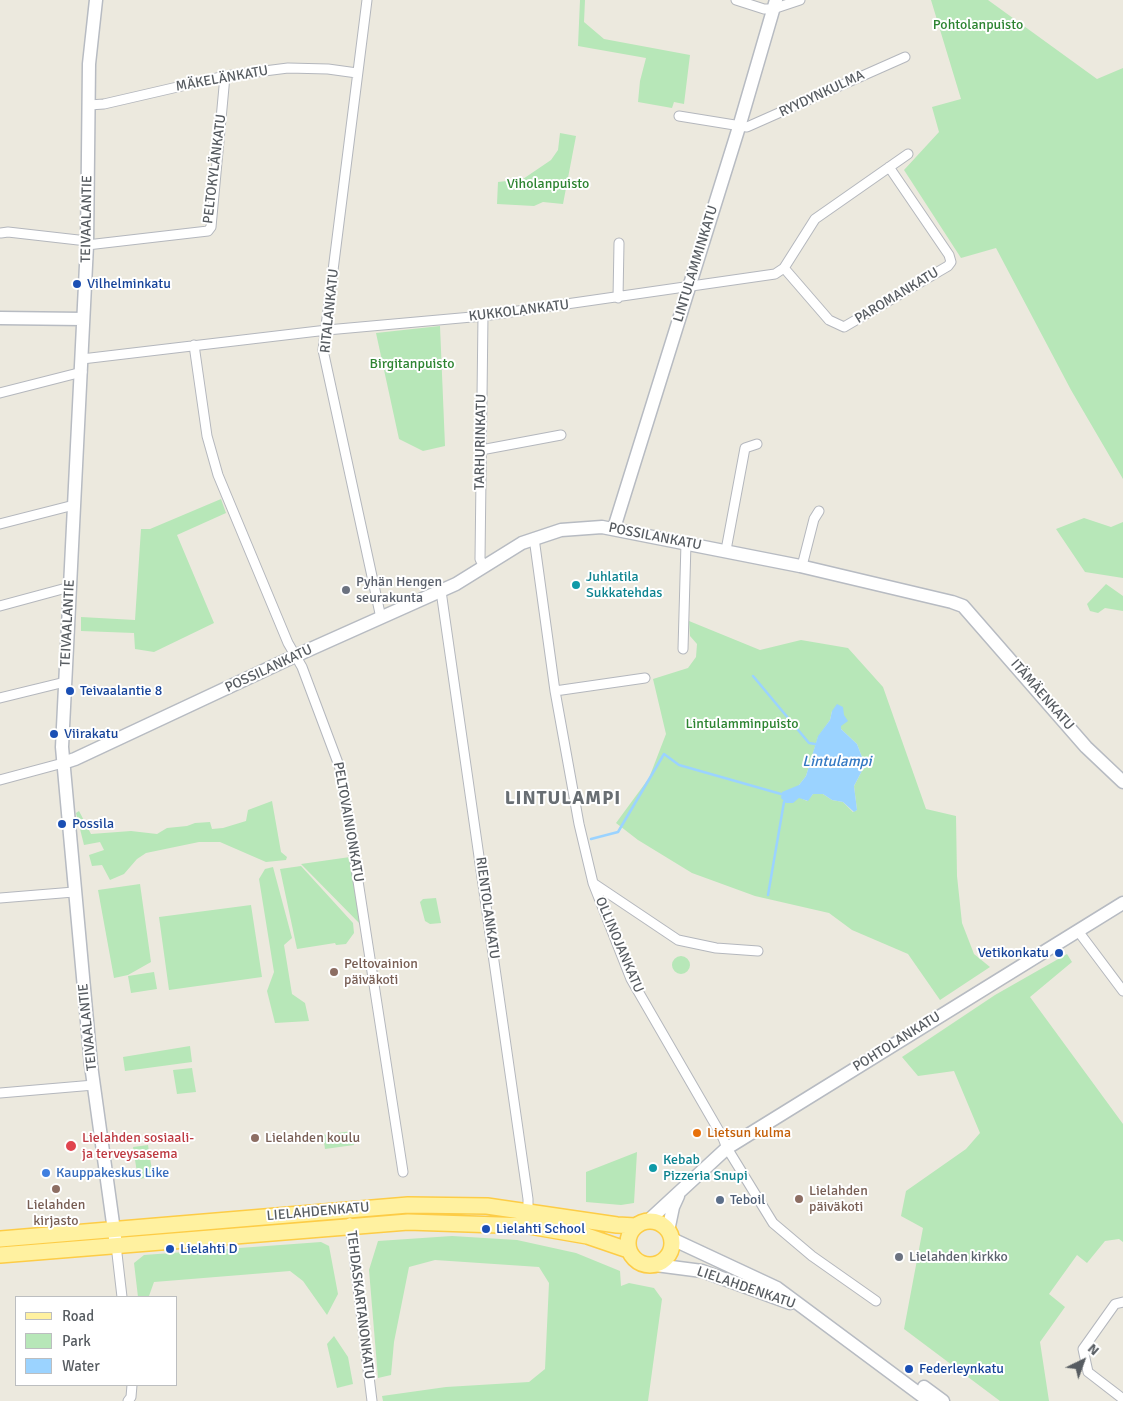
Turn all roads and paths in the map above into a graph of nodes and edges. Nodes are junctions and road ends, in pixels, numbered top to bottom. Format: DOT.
graph roads {
  1 [pos="96,0"];
  2 [pos="367,0"];
  3 [pos="736,0"];
  4 [pos="800,0"];
  5 [pos="774,4"];
  6 [pos="905,57"];
  7 [pos="357,73"];
  8 [pos="225,76"];
  9 [pos="89,105"];
  10 [pos="679,116"];
  11 [pos="739,127"];
  12 [pos="908,154"];
  13 [pos="889,167"];
  14 [pos="1,233"];
  15 [pos="87,243"];
  16 [pos="619,243"];
  17 [pos="784,268"];
  18 [pos="689,288"];
  19 [pos="618,298"];
  20 [pos="483,316"];
  21 [pos="0,318"];
  22 [pos="83,319"];
  23 [pos="327,330"];
  24 [pos="194,345"];
  25 [pos="82,365"];
  26 [pos="0,393"];
  27 [pos="561,435"];
  28 [pos="757,444"];
  29 [pos="480,450"];
  30 [pos="74,505"];
  31 [pos="818,511"];
  32 [pos="0,524"];
  33 [pos="614,528"];
  34 [pos="534,538"];
  35 [pos="686,543"];
  36 [pos="726,550"];
  37 [pos="802,566"];
  38 [pos="484,567"];
  39 [pos="70,587"];
  40 [pos="441,591"];
  41 [pos="0,606"];
  42 [pos="963,606"];
  43 [pos="381,618"];
  44 [pos="683,649"];
  45 [pos="295,656"];
  46 [pos="644,678"];
  47 [pos="65,682"];
  48 [pos="554,692"];
  49 [pos="0,698"];
  50 [pos="63,762"];
  51 [pos="0,780"];
  52 [pos="1123,782"];
  53 [pos="593,883"];
  54 [pos="74,892"];
  55 [pos="0,898"];
  56 [pos="1123,903"];
  57 [pos="1078,931"];
  58 [pos="758,951"];
  59 [pos="1123,991"];
  60 [pos="94,1085"];
  61 [pos="0,1093"];
  62 [pos="727,1148"];
  63 [pos="403,1172"];
  64 [pos="680,1192"];
  65 [pos="349,1209"];
  66 [pos="528,1219"];
  67 [pos="642,1223"];
  68 [pos="350,1225"];
  69 [pos="114,1228"];
  70 [pos="670,1235"];
  71 [pos="0,1239"];
  72 [pos="116,1244"];
  73 [pos="628,1250"];
  74 [pos="0,1255"];
  75 [pos="656,1265"];
  76 [pos="122,1296"];
  77 [pos="876,1301"];
  78 [pos="1123,1302"];
  79 [pos="806,1309"];
  80 [pos="132,1386"];
  81 [pos="1123,1398"];
  82 [pos="128,1401"];
  83 [pos="372,1401"];
  84 [pos="938,1401"];
  1 -- 9 [label="main road, TEIVAALANTIE"];
  2 -- 7 [label="street, RITALANKATU"];
  3 -- 5 [label="street"];
  4 -- 5 [label="street"];
  5 -- 11 [label="main road, LINTULAMMINKATU"];
  6 -- 11 [label="street, RYYDYNKULMA"];
  7 -- 8 [label="street, MÄKELÄNKATU"];
  7 -- 23 [label="street, RITALANKATU"];
  8 -- 9 [label="street, MÄKELÄNKATU"];
  8 -- 15 [label="street, PELTOKYLÄNKATU"];
  9 -- 15 [label="main road, TEIVAALANTIE"];
  10 -- 11 [label="street"];
  11 -- 18 [label="main road, LINTULAMMINKATU"];
  12 -- 13 [label="street"];
  13 -- 17 [label="street"];
  13 -- 17 [label="street, PAROMANKATU"];
  14 -- 15 [label="street"];
  15 -- 22 [label="main road, TEIVAALANTIE"];
  16 -- 19 [label="street"];
  17 -- 18 [label="street, KUKKOLANKATU"];
  18 -- 19 [label="street, KUKKOLANKATU"];
  18 -- 33 [label="main road, LINTULAMMINKATU"];
  19 -- 20 [label="street, KUKKOLANKATU"];
  20 -- 23 [label="street, KUKKOLANKATU"];
  20 -- 29 [label="street, TARHURINKATU"];
  21 -- 22 [label="main road"];
  22 -- 25 [label="main road, TEIVAALANTIE"];
  23 -- 24 [label="street, KUKKOLANKATU"];
  23 -- 43 [label="street, RITALANKATU"];
  24 -- 25 [label="street, KUKKOLANKATU"];
  24 -- 45 [label="street, PELTOVAINIONKATU"];
  25 -- 26 [label="street, KUKKOLANKATU"];
  25 -- 30 [label="main road, TEIVAALANTIE"];
  27 -- 29 [label="street"];
  28 -- 36 [label="street"];
  29 -- 38 [label="street, TARHURINKATU"];
  30 -- 32 [label="street"];
  30 -- 39 [label="main road, TEIVAALANTIE"];
  31 -- 37 [label="street"];
  33 -- 34 [label="main road, POSSILANKATU"];
  33 -- 35 [label="main road, POSSILANKATU"];
  34 -- 38 [label="main road, POSSILANKATU"];
  34 -- 48 [label="street, OLLINOJANKATU"];
  35 -- 36 [label="main road, POSSILANKATU"];
  35 -- 44 [label="street"];
  36 -- 37 [label="main road, POSSILANKATU"];
  37 -- 42 [label="main road, POSSILANKATU"];
  38 -- 40 [label="main road, POSSILANKATU"];
  39 -- 41 [label="street"];
  39 -- 47 [label="main road, TEIVAALANTIE"];
  40 -- 43 [label="main road, POSSILANKATU"];
  40 -- 66 [label="street, RIENTOLANKATU"];
  42 -- 52 [label="main road, ITÄMÄENKATU"];
  43 -- 45 [label="main road, POSSILANKATU"];
  45 -- 50 [label="main road, POSSILANKATU"];
  45 -- 63 [label="street, PELTOVAINIONKATU"];
  46 -- 48 [label="street"];
  47 -- 49 [label="street"];
  47 -- 50 [label="main road, TEIVAALANTIE"];
  48 -- 53 [label="street, OLLINOJANKATU"];
  50 -- 51 [label="street"];
  50 -- 54 [label="main road, TEIVAALANTIE"];
  53 -- 58 [label="street"];
  53 -- 62 [label="street, OLLINOJANKATU"];
  54 -- 55 [label="street"];
  54 -- 60 [label="main road, TEIVAALANTIE"];
  56 -- 57 [label="main road, POHTOLANKATU"];
  57 -- 59 [label="street"];
  57 -- 62 [label="main road, POHTOLANKATU"];
  60 -- 61 [label="street"];
  60 -- 69 [label="main road, TEIVAALANTIE"];
  62 -- 64 [label="main road, POHTOLANKATU"];
  62 -- 77 [label="street, OLLINOJANKATU"];
  64 -- 67 [label="main road, POHTOLANKATU"];
  64 -- 70 [label="main road, POHTOLANKATU"];
  65 -- 66 [label="main road, LIELAHDENKATU"];
  65 -- 68 [label="street, TEHDASKARTANONKATU"];
  65 -- 69 [label="main road, LIELAHDENKATU"];
  66 -- 67 [label="main road, LIELAHDENKATU"];
  66 -- 68 [label="main road, LIELAHDENKATU"];
  66 -- 73 [label="main road, LIELAHDENKATU"];
  67 -- 70 [label="main road"];
  67 -- 73 [label="main road"];
  68 -- 72 [label="main road, LIELAHDENKATU"];
  68 -- 83 [label="street, TEHDASKARTANONKATU"];
  69 -- 71 [label="main road, LIELAHDENKATU"];
  69 -- 72 [label="main road, TEIVAALANTIE"];
  70 -- 75 [label="main road"];
  70 -- 79 [label="main road, LIELAHDENKATU"];
  72 -- 74 [label="main road, LIELAHDENKATU"];
  72 -- 76 [label="street"];
  73 -- 75 [label="main road"];
  75 -- 79 [label="main road, LIELAHDENKATU"];
  78 -- 81 [label="street"];
  79 -- 84 [label="main road, LIELAHDENKATU"];
  80 -- 82 [label="street"];
}
